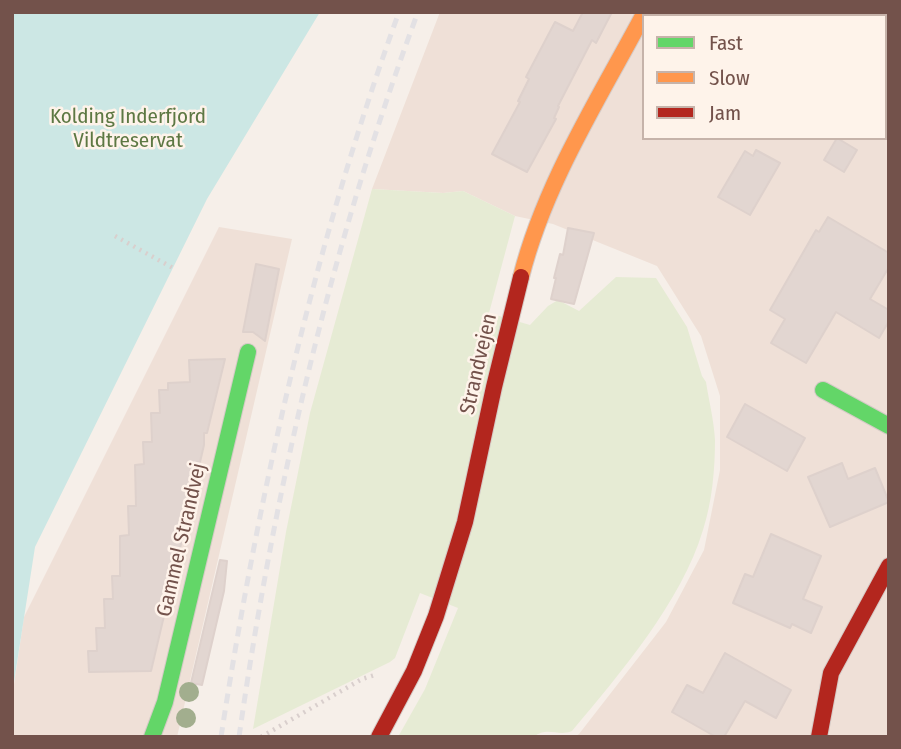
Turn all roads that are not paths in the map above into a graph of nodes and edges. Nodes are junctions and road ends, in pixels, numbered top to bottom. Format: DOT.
graph roads {
  1 [pos="642,18"];
  2 [pos="248,352"];
  3 [pos="822,390"];
  4 [pos="889,426"];
  5 [pos="889,566"];
  6 [pos="152,737"];
  7 [pos="379,737"];
  8 [pos="818,737"];
  1 -- 7 [label="street, Strandvejen"];
  2 -- 6 [label="street, Gammel Strandvej"];
  3 -- 4 [label="street"];
  5 -- 8 [label="street"];
}
